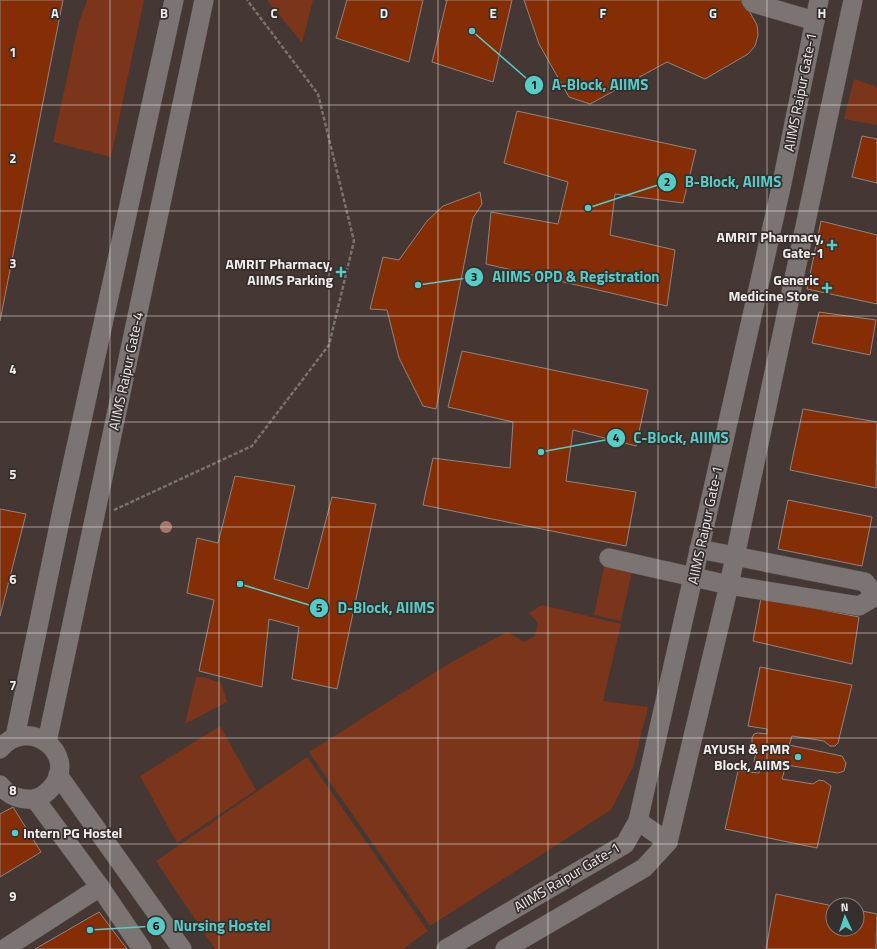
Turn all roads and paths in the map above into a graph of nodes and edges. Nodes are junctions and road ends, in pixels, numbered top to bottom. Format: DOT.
graph roads {
  1 [pos="174,0"];
  2 [pos="204,0"];
  3 [pos="247,0"];
  4 [pos="751,0"];
  5 [pos="819,0"];
  6 [pos="853,0"];
  7 [pos="815,21"];
  8 [pos="782,184"];
  9 [pos="812,191"];
  10 [pos="96,519"];
  11 [pos="699,549"];
  12 [pos="735,557"];
  13 [pos="609,558"];
  14 [pos="694,577"];
  15 [pos="729,585"];
  16 [pos="15,737"];
  17 [pos="47,742"];
  18 [pos="0,749"];
  19 [pos="58,776"];
  20 [pos="0,785"];
  21 [pos="35,799"];
  22 [pos="638,821"];
  23 [pos="668,842"];
  24 [pos="596,860"];
  25 [pos="100,887"];
  26 [pos="609,888"];
  27 [pos="4,949"];
  28 [pos="142,949"];
  29 [pos="182,949"];
  30 [pos="446,949"];
  31 [pos="505,949"];
  1 -- 16 [label="lane"];
  2 -- 10 [label="lane, AIIMS Raipur Gate-4"];
  3 -- 10 [label="path"];
  4 -- 7 [label="lane"];
  5 -- 7 [label="lane, AIIMS Raipur Gate-1"];
  6 -- 9 [label="lane"];
  7 -- 8 [label="lane, AIIMS Raipur Gate-1"];
  8 -- 9 [label="lane"];
  8 -- 11 [label="lane, AIIMS Raipur Gate-1"];
  9 -- 12 [label="lane"];
  10 -- 17 [label="lane, AIIMS Raipur Gate-4"];
  11 -- 12 [label="lane"];
  11 -- 14 [label="lane, AIIMS Raipur Gate-1"];
  12 -- 15 [label="lane"];
  12 -- 15 [label="lane"];
  13 -- 14 [label="lane"];
  14 -- 15 [label="lane"];
  14 -- 22 [label="lane, AIIMS Raipur Gate-1"];
  15 -- 23 [label="lane"];
  16 -- 17 [label="lane"];
  16 -- 18 [label="lane"];
  17 -- 19 [label="lane"];
  19 -- 21 [label="lane"];
  19 -- 29 [label="lane"];
  20 -- 21 [label="lane"];
  21 -- 25 [label="lane"];
  22 -- 23 [label="lane"];
  22 -- 24 [label="lane, AIIMS Raipur Gate-1"];
  23 -- 26 [label="lane"];
  24 -- 26 [label="lane"];
  24 -- 30 [label="lane, AIIMS Raipur Gate-1"];
  25 -- 27 [label="lane"];
  25 -- 28 [label="lane"];
  26 -- 31 [label="lane"];
}
